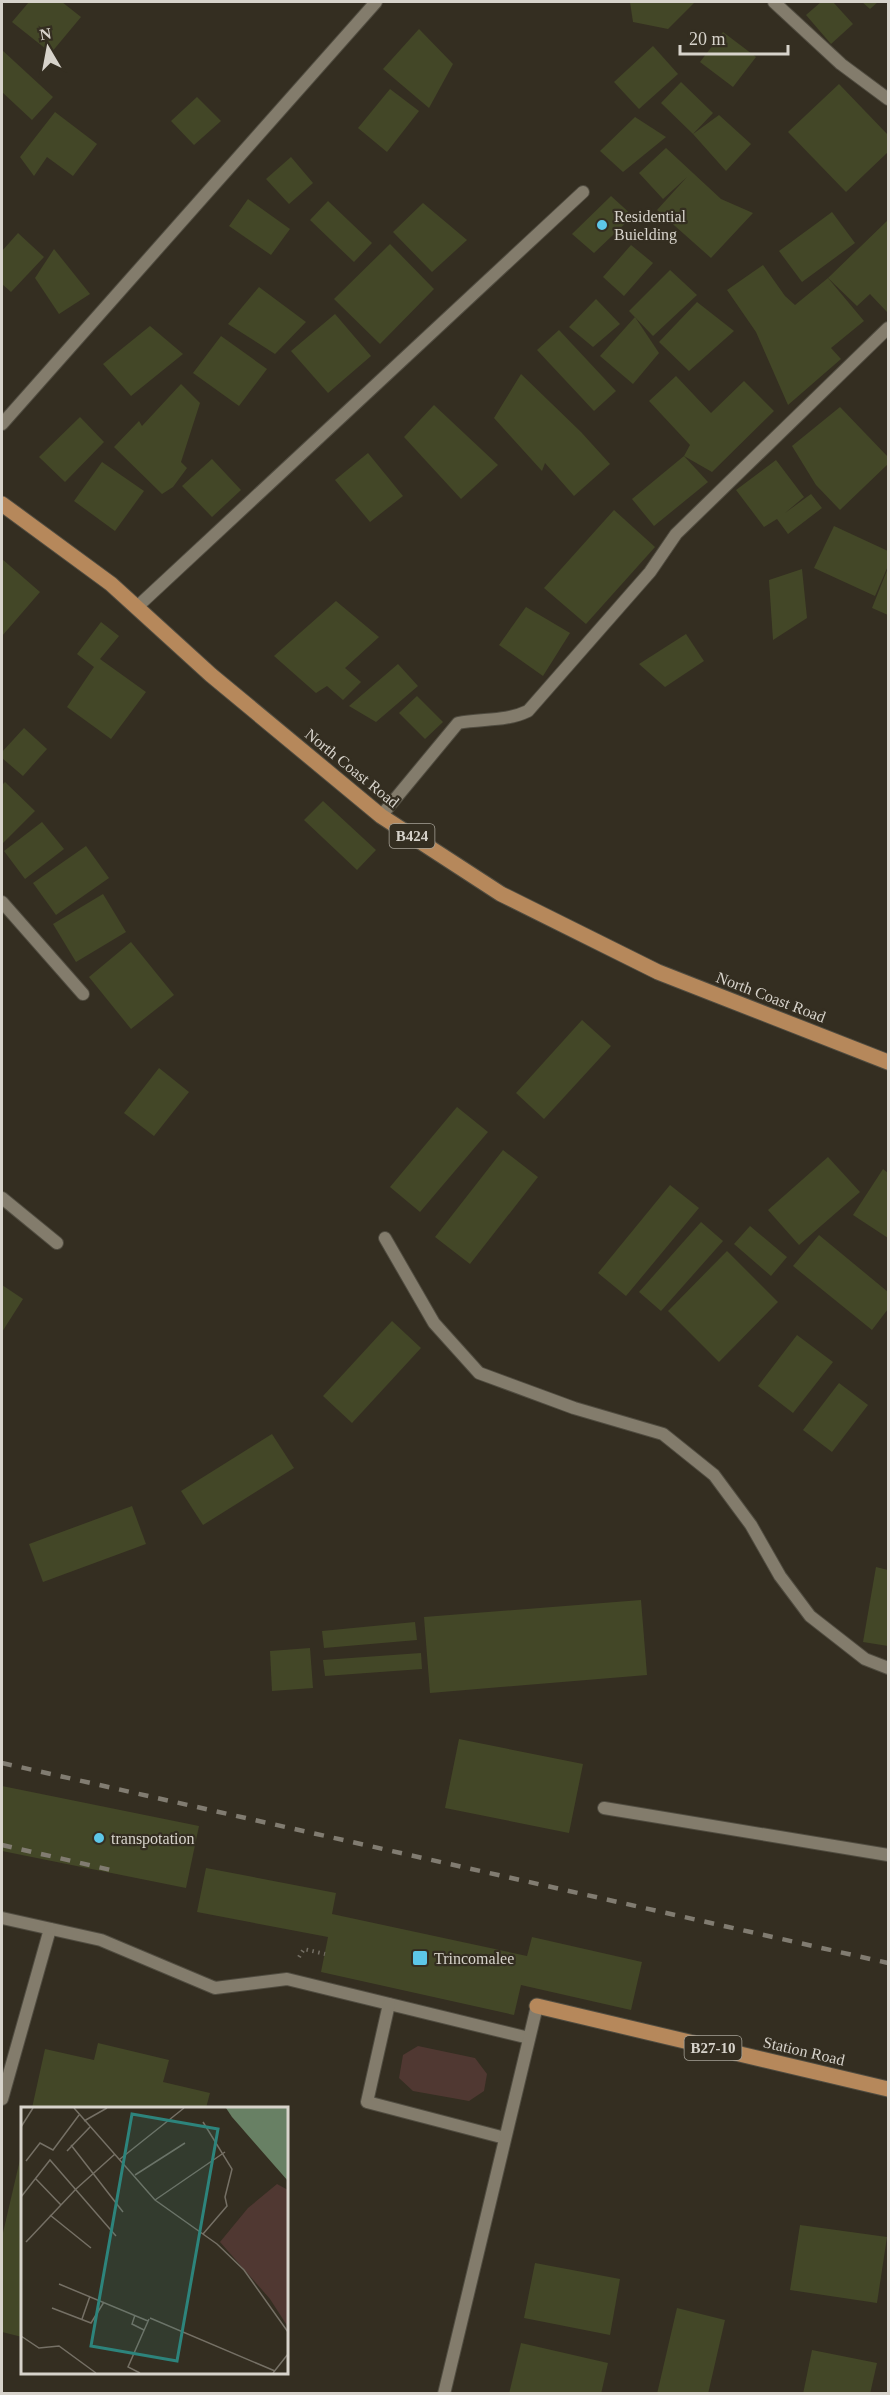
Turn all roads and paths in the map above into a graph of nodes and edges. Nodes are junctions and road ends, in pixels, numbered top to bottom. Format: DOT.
graph roads {
  1 [pos="376,2"];
  2 [pos="774,2"];
  3 [pos="888,99"];
  4 [pos="583,192"];
  5 [pos="888,328"];
  6 [pos="2,424"];
  7 [pos="2,504"];
  8 [pos="137,607"];
  9 [pos="381,816"];
  10 [pos="2,902"];
  11 [pos="82,994"];
  12 [pos="888,1062"];
  13 [pos="2,1198"];
  14 [pos="385,1238"];
  15 [pos="57,1243"];
  16 [pos="888,1668"];
  17 [pos="604,1808"];
  18 [pos="888,1855"];
  19 [pos="2,1918"];
  20 [pos="50,1929"];
  21 [pos="389,2004"];
  22 [pos="537,2006"];
  23 [pos="529,2038"];
  24 [pos="888,2090"];
  25 [pos="2,2099"];
  26 [pos="505,2138"];
  27 [pos="444,2394"];
  1 -- 6 [label="street"];
  2 -- 3 [label="street"];
  4 -- 8 [label="street"];
  5 -- 9 [label="street"];
  7 -- 8 [label="main road, North Coast Road / B424"];
  8 -- 9 [label="main road, North Coast Road / B424"];
  9 -- 12 [label="main road, North Coast Road / B424"];
  10 -- 11 [label="street"];
  13 -- 15 [label="street"];
  14 -- 16 [label="street"];
  17 -- 18 [label="street"];
  19 -- 20 [label="street"];
  20 -- 21 [label="street"];
  20 -- 25 [label="street"];
  21 -- 23 [label="street"];
  21 -- 26 [label="street"];
  22 -- 23 [label="street"];
  22 -- 24 [label="main road, Station Road / B27-10"];
  23 -- 26 [label="street"];
  26 -- 27 [label="street"];
}
